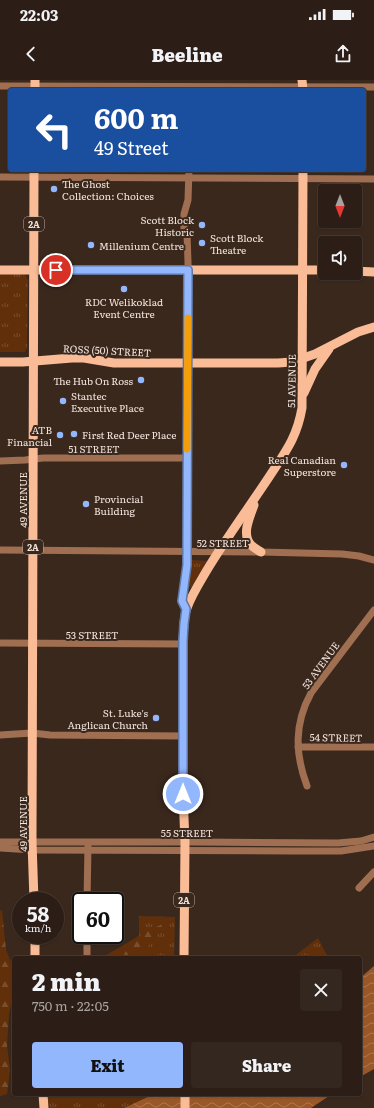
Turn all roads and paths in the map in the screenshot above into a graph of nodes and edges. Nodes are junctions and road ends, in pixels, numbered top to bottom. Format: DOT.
graph roads {
  1 [pos="35,85"];
  2 [pos="0,86"];
  3 [pos="189,86"];
  4 [pos="302,86"];
  5 [pos="374,87"];
  6 [pos="188,172"];
  7 [pos="34,174"];
  8 [pos="303,174"];
  9 [pos="0,177"];
  10 [pos="188,178"];
  11 [pos="374,179"];
  12 [pos="0,270"];
  13 [pos="34,270"];
  14 [pos="188,270"];
  15 [pos="303,270"];
  16 [pos="318,270"];
  17 [pos="362,271"];
  18 [pos="374,272"];
  19 [pos="374,327"];
  20 [pos="331,346"];
  21 [pos="302,359"];
  22 [pos="33,361"];
  23 [pos="0,362"];
  24 [pos="187,364"];
  25 [pos="302,398"];
  26 [pos="187,458"];
  27 [pos="33,459"];
  28 [pos="0,461"];
  29 [pos="256,497"];
  30 [pos="0,550"];
  31 [pos="33,550"];
  32 [pos="187,552"];
  33 [pos="218,552"];
  34 [pos="261,552"];
  35 [pos="374,560"];
  36 [pos="186,609"];
  37 [pos="374,610"];
  38 [pos="0,643"];
  39 [pos="33,644"];
  40 [pos="183,644"];
  41 [pos="32,734"];
  42 [pos="0,735"];
  43 [pos="184,736"];
  44 [pos="298,746"];
  45 [pos="374,747"];
  46 [pos="307,786"];
  47 [pos="374,837"];
  48 [pos="0,842"];
  49 [pos="88,842"];
  50 [pos="32,846"];
  51 [pos="185,846"];
  52 [pos="374,846"];
  53 [pos="0,848"];
  54 [pos="88,850"];
  55 [pos="374,872"];
  56 [pos="359,888"];
  57 [pos="34,892"];
  58 [pos="87,892"];
  59 [pos="35,944"];
  60 [pos="87,944"];
  61 [pos="35,956"];
  62 [pos="87,956"];
  63 [pos="184,956"];
  64 [pos="43,1096"];
  65 [pos="185,1096"];
  66 [pos="44,1108"];
  67 [pos="185,1108"];
  1 -- 2 [label="street"];
  1 -- 3 [label="street"];
  3 -- 4 [label="street"];
  4 -- 5 [label="street"];
  6 -- 10 [label="street"];
  7 -- 9 [label="street"];
  7 -- 10 [label="street"];
  7 -- 13 [label="main road, 49 AVENUE / 2A"];
  8 -- 10 [label="street"];
  8 -- 11 [label="street"];
  8 -- 15 [label="main road, 51 AVENUE / 2A"];
  10 -- 14 [label="street"];
  12 -- 13 [label="main road"];
  13 -- 14 [label="main road"];
  13 -- 22 [label="main road, 49 AVENUE / 2A"];
  14 -- 15 [label="main road"];
  14 -- 24 [label="street"];
  15 -- 16 [label="main road"];
  15 -- 21 [label="main road, 51 AVENUE / 2A"];
  17 -- 18 [label="main road"];
  19 -- 20 [label="main road, ROSS (50) STREET"];
  20 -- 21 [label="main road, ROSS (50) STREET"];
  20 -- 25 [label="main road"];
  21 -- 24 [label="main road, ROSS (50) STREET"];
  21 -- 25 [label="main road, 51 AVENUE / 2A"];
  22 -- 23 [label="main road, ROSS (50) STREET"];
  22 -- 24 [label="main road, ROSS (50) STREET"];
  22 -- 27 [label="main road, 49 AVENUE / 2A"];
  24 -- 26 [label="street"];
  25 -- 29 [label="main road, 51 AVENUE / 2A"];
  26 -- 27 [label="street, 51 STREET"];
  26 -- 32 [label="street"];
  27 -- 28 [label="street, 51 STREET"];
  27 -- 31 [label="main road, 49 AVENUE / 2A"];
  29 -- 33 [label="main road, 51 AVENUE / 2A"];
  29 -- 34 [label="main road"];
  30 -- 31 [label="street, 52 STREET"];
  31 -- 32 [label="street, 52 STREET"];
  31 -- 39 [label="main road, 49 AVENUE / 2A"];
  32 -- 33 [label="street, 52 STREET"];
  32 -- 36 [label="street"];
  33 -- 34 [label="street, 52 STREET"];
  33 -- 36 [label="main road, 51 AVENUE / 2A"];
  34 -- 35 [label="street, 52 STREET"];
  36 -- 40 [label="main road, 2A"];
  37 -- 44 [label="street, 53 AVENUE"];
  38 -- 39 [label="street, 53 STREET"];
  39 -- 40 [label="street, 53 STREET"];
  39 -- 41 [label="main road, 49 AVENUE / 2A"];
  40 -- 43 [label="main road, 2A"];
  41 -- 42 [label="street"];
  41 -- 43 [label="street"];
  41 -- 50 [label="main road, 49 AVENUE / 2A"];
  43 -- 51 [label="main road, 2A"];
  44 -- 45 [label="street, 54 STREET"];
  44 -- 46 [label="street, 53 AVENUE"];
  47 -- 51 [label="street, 55 STREET"];
  48 -- 50 [label="street, 55 STREET"];
  49 -- 50 [label="street, 55 STREET"];
  49 -- 51 [label="street, 55 STREET"];
  49 -- 54 [label="street"];
  50 -- 53 [label="street, 55 STREET"];
  50 -- 54 [label="street, 55 STREET"];
  50 -- 57 [label="main road, 49 AVENUE / 2A"];
  51 -- 52 [label="street, 55 STREET"];
  51 -- 54 [label="street, 55 STREET"];
  51 -- 63 [label="main road, 2A"];
  54 -- 58 [label="street"];
  55 -- 56 [label="street"];
  59 -- 61 [label="main road"];
  60 -- 62 [label="street"];
  64 -- 66 [label="main road"];
  65 -- 67 [label="main road"];
}
